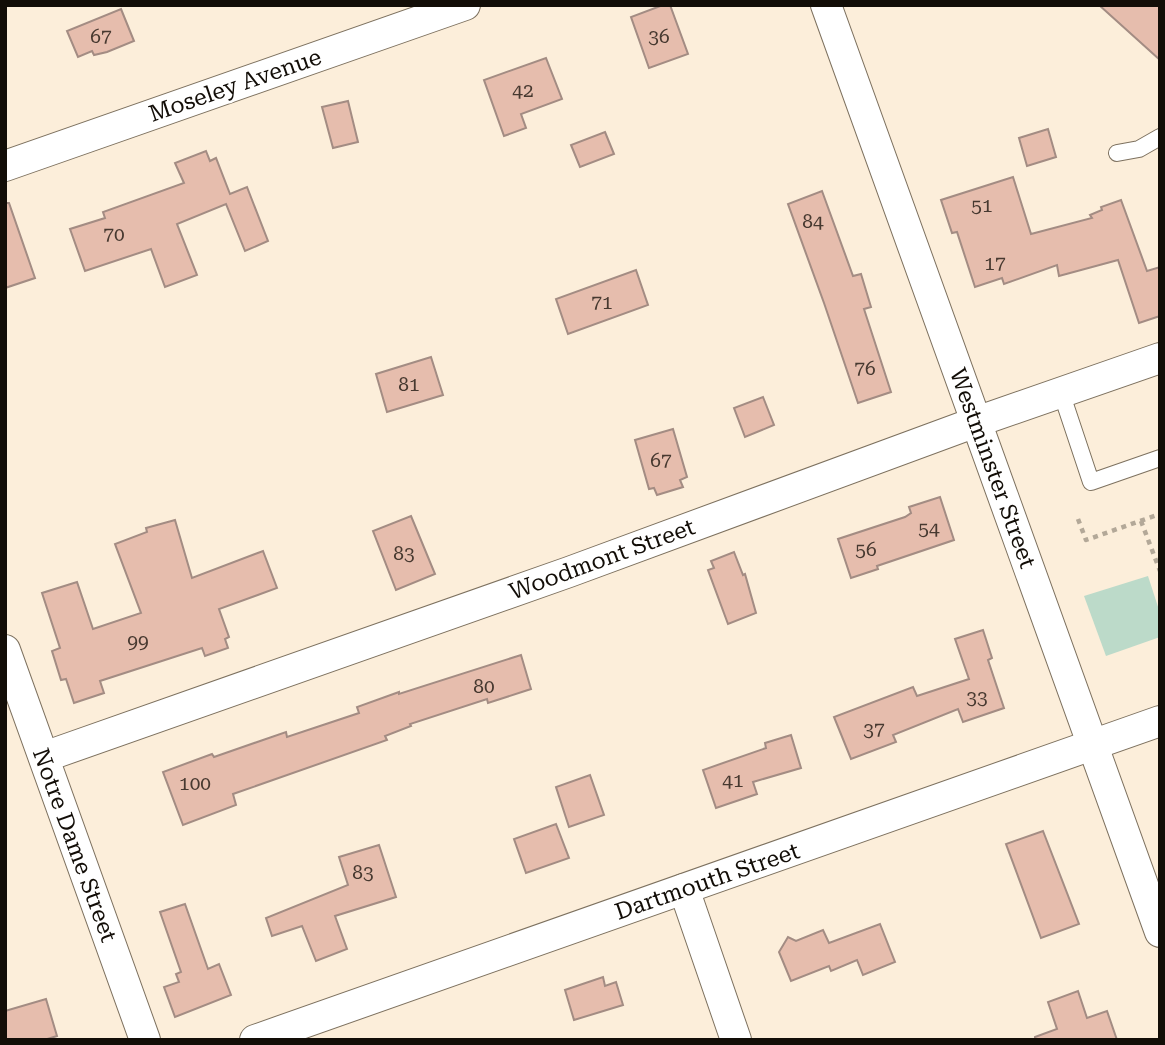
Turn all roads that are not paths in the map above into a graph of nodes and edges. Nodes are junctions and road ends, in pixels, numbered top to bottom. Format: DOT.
graph roads {
  1 [pos="466,5"];
  2 [pos="826,5"];
  3 [pos="1160,137"];
  4 [pos="1117,153"];
  5 [pos="5,166"];
  6 [pos="1160,358"];
  7 [pos="1061,392"];
  8 [pos="976,422"];
  9 [pos="1160,458"];
  10 [pos="5,650"];
  11 [pos="1160,721"];
  12 [pos="1093,745"];
  13 [pos="44,757"];
  14 [pos="684,889"];
  15 [pos="1160,932"];
  16 [pos="145,1040"];
  17 [pos="255,1040"];
  18 [pos="736,1040"];
  1 -- 5 [label="street, Moseley Avenue"];
  2 -- 8 [label="street, Westminster Street"];
  3 -- 4 [label="lane"];
  6 -- 7 [label="street, Woodmont Street"];
  7 -- 8 [label="street, Woodmont Street"];
  7 -- 9 [label="lane"];
  8 -- 12 [label="street, Westminster Street"];
  8 -- 13 [label="street, Woodmont Street"];
  10 -- 13 [label="street, Notre Dame Street"];
  11 -- 12 [label="street, Dartmouth Street"];
  12 -- 14 [label="street, Dartmouth Street"];
  12 -- 15 [label="street, Westminster Street"];
  13 -- 16 [label="street, Notre Dame Street"];
  14 -- 17 [label="street, Dartmouth Street"];
  14 -- 18 [label="street"];
}
